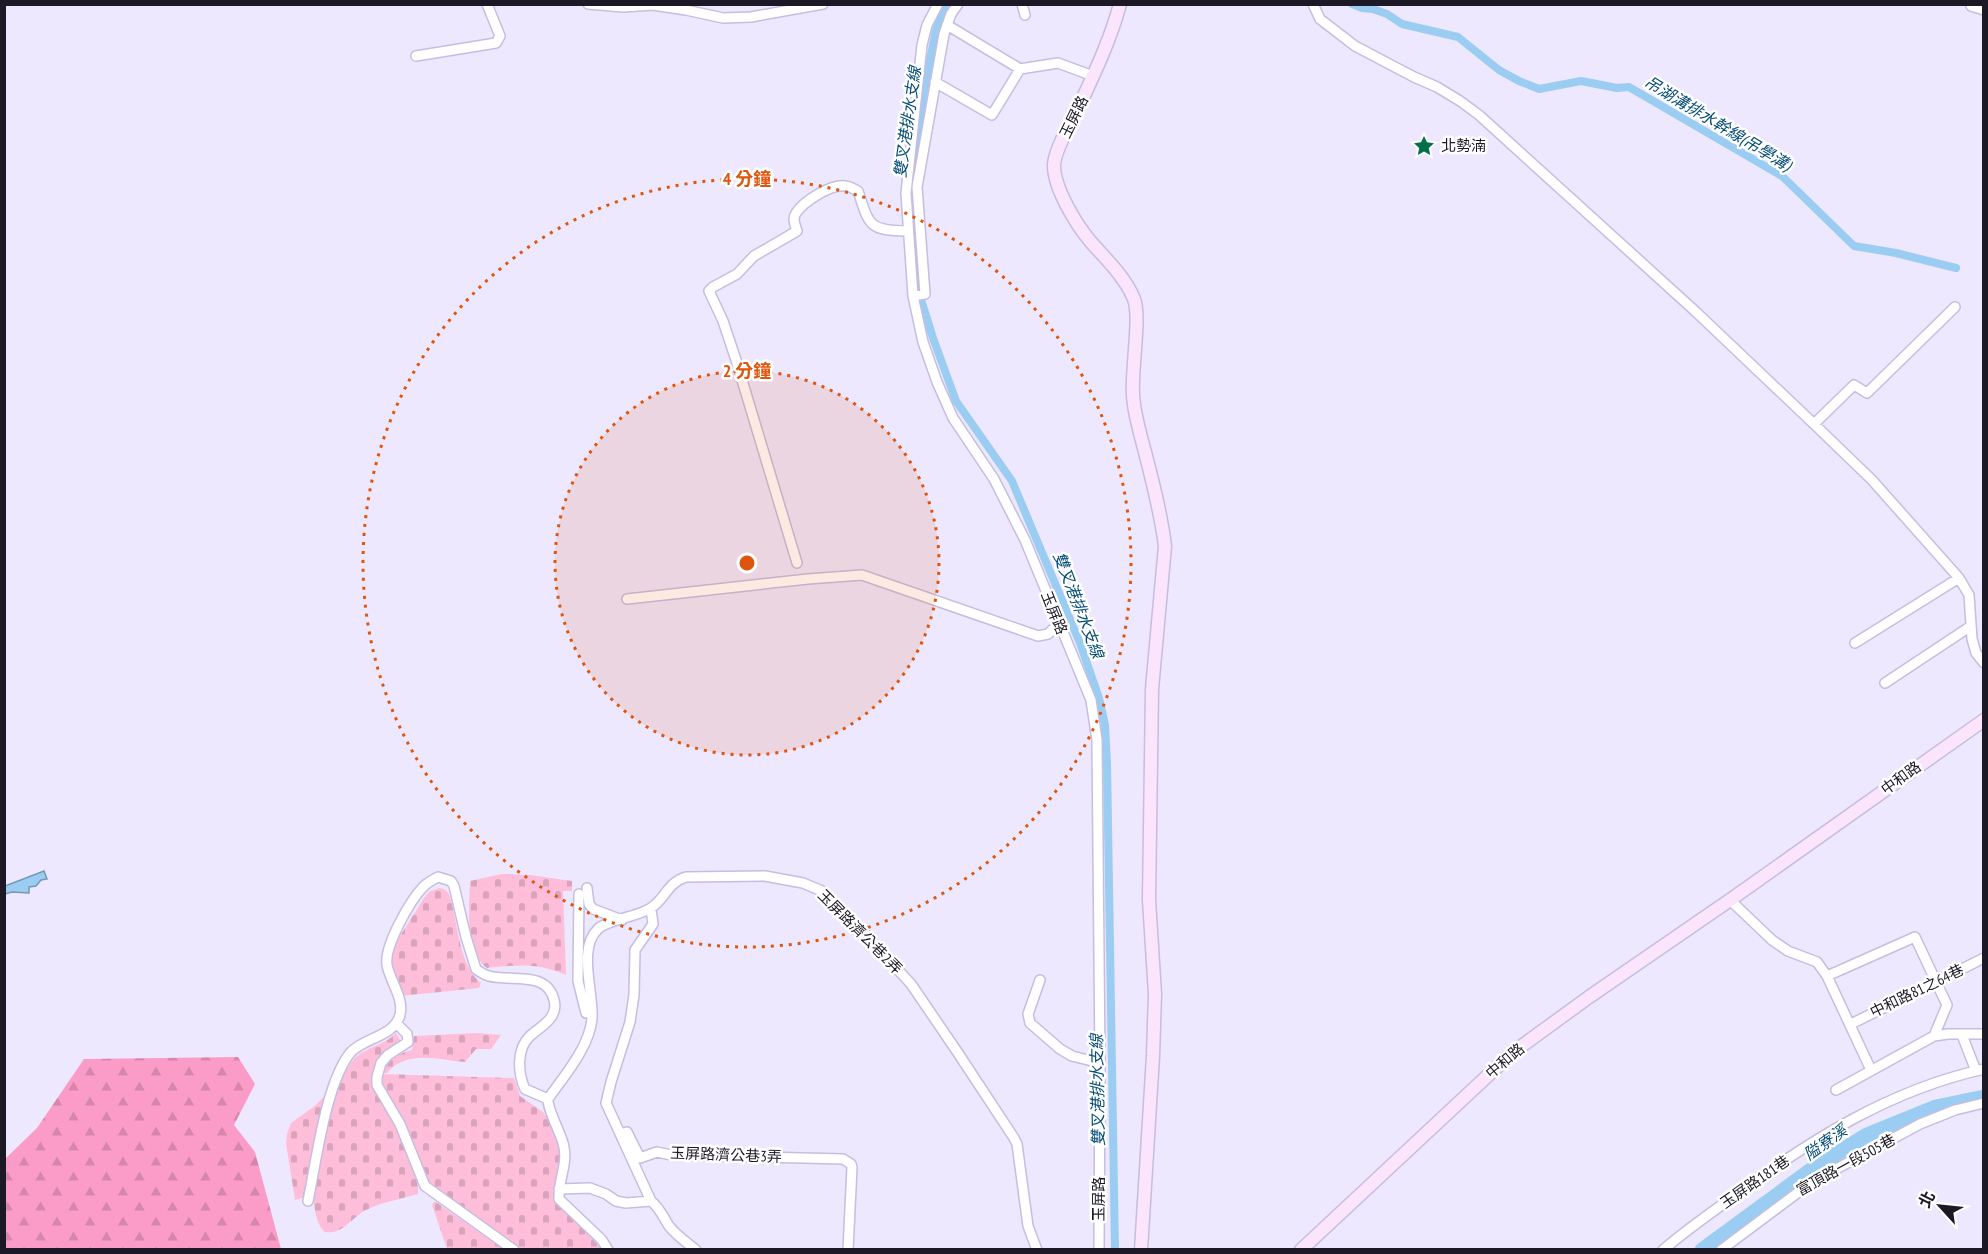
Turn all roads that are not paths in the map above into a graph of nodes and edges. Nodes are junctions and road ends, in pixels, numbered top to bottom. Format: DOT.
graph roads {
  1 [pos="487,4"];
  2 [pos="588,4"];
  3 [pos="823,4"];
  4 [pos="938,4"];
  5 [pos="958,4"];
  6 [pos="1022,4"];
  7 [pos="1120,4"];
  8 [pos="1312,4"];
  9 [pos="653,5"];
  10 [pos="1971,6"];
  11 [pos="1983,10"];
  12 [pos="1025,15"];
  13 [pos="947,24"];
  14 [pos="416,56"];
  15 [pos="1020,69"];
  16 [pos="1093,76"];
  17 [pos="935,82"];
  18 [pos="908,231"];
  19 [pos="913,296"];
  20 [pos="1955,307"];
  21 [pos="1814,424"];
  22 [pos="797,563"];
  23 [pos="1959,578"];
  24 [pos="627,599"];
  25 [pos="1058,624"];
  26 [pos="1971,626"];
  27 [pos="1856,643"];
  28 [pos="1983,663"];
  29 [pos="1885,683"];
  30 [pos="1983,720"];
  31 [pos="1730,900"];
  32 [pos="651,909"];
  33 [pos="622,920"];
  34 [pos="1983,958"];
  35 [pos="1827,976"];
  36 [pos="1040,980"];
  37 [pos="1936,981"];
  38 [pos="396,1023"];
  39 [pos="1851,1024"];
  40 [pos="1983,1034"];
  41 [pos="1962,1035"];
  42 [pos="1934,1036"];
  43 [pos="584,1045"];
  44 [pos="1100,1063"];
  45 [pos="1871,1070"];
  46 [pos="1980,1070"];
  47 [pos="1836,1090"];
  48 [pos="548,1099"];
  49 [pos="1983,1103"];
  50 [pos="621,1134"];
  51 [pos="558,1189"];
  52 [pos="308,1201"];
  53 [pos="651,1201"];
  54 [pos="514,1250"];
  55 [pos="608,1250"];
  56 [pos="696,1250"];
  57 [pos="848,1250"];
  58 [pos="1037,1250"];
  59 [pos="1099,1250"];
  60 [pos="1141,1250"];
  61 [pos="1301,1250"];
  62 [pos="1663,1250"];
  63 [pos="1721,1250"];
  1 -- 14 [label="street"];
  2 -- 9 [label="street"];
  3 -- 9 [label="street"];
  4 -- 18 [label="street, 玉屏路"];
  5 -- 13 [label="street"];
  6 -- 12 [label="street"];
  7 -- 16 [label="street, 玉屏路"];
  8 -- 21 [label="street"];
  10 -- 11 [label="street"];
  13 -- 15 [label="street"];
  13 -- 17 [label="street"];
  15 -- 16 [label="street"];
  15 -- 17 [label="street"];
  16 -- 60 [label="street, 玉屏路"];
  17 -- 19 [label="street"];
  18 -- 19 [label="street, 玉屏路"];
  18 -- 22 [label="street"];
  19 -- 25 [label="street, 玉屏路"];
  20 -- 21 [label="street"];
  21 -- 23 [label="street"];
  23 -- 26 [label="street"];
  23 -- 27 [label="street"];
  24 -- 25 [label="street"];
  25 -- 44 [label="street, 玉屏路"];
  26 -- 28 [label="street"];
  26 -- 29 [label="street"];
  30 -- 31 [label="street, 中和路"];
  31 -- 35 [label="street"];
  31 -- 61 [label="street, 中和路"];
  32 -- 33 [label="street, 玉屏路濟公巷2弄"];
  32 -- 50 [label="street"];
  32 -- 58 [label="street, 玉屏路濟公巷2弄"];
  33 -- 43 [label="street, 玉屏路濟公巷2弄"];
  33 -- 43 [label="street"];
  34 -- 37 [label="street, 中和路81之64巷"];
  35 -- 37 [label="street"];
  35 -- 39 [label="street"];
  36 -- 44 [label="street"];
  37 -- 39 [label="street, 中和路81之64巷"];
  37 -- 42 [label="street"];
  38 -- 48 [label="street"];
  38 -- 52 [label="street"];
  38 -- 54 [label="street"];
  39 -- 45 [label="street"];
  40 -- 41 [label="street"];
  41 -- 42 [label="street"];
  41 -- 46 [label="street"];
  42 -- 45 [label="street"];
  43 -- 48 [label="street, 玉屏路濟公巷2弄"];
  44 -- 59 [label="street, 玉屏路"];
  45 -- 47 [label="street"];
  46 -- 62 [label="street, 玉屏路181巷"];
  48 -- 51 [label="street"];
  49 -- 63 [label="street, 富頂路一段505巷"];
  50 -- 53 [label="street"];
  50 -- 57 [label="street, 玉屏路濟公巷3弄"];
  51 -- 53 [label="street"];
  51 -- 55 [label="street"];
  53 -- 56 [label="street"];
}
